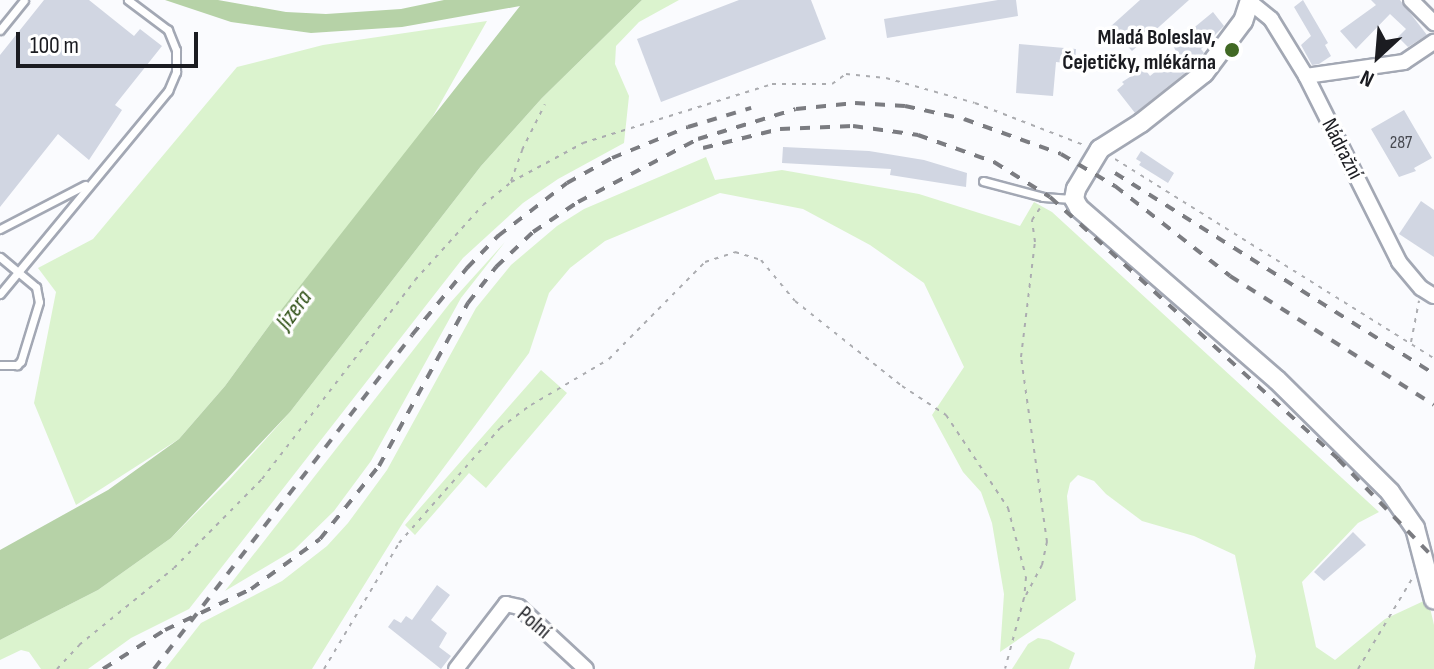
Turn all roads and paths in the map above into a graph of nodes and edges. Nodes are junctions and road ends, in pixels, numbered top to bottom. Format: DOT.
graph roads {
  1 [pos="24,0"];
  2 [pos="128,0"];
  3 [pos="1411,0"];
  4 [pos="1250,1"];
  5 [pos="1434,23"];
  6 [pos="0,30"];
  7 [pos="1434,42"];
  8 [pos="1306,76"];
  9 [pos="545,104"];
  10 [pos="1100,149"];
  11 [pos="983,181"];
  12 [pos="91,182"];
  13 [pos="511,182"];
  14 [pos="1043,197"];
  15 [pos="1074,199"];
  16 [pos="0,229"];
  17 [pos="0,257"];
  18 [pos="19,272"];
  19 [pos="1428,292"];
  20 [pos="0,294"];
  21 [pos="1411,344"];
  22 [pos="1434,358"];
  23 [pos="0,365"];
  24 [pos="1425,566"];
  25 [pos="1024,598"];
  26 [pos="1434,600"];
  27 [pos="57,669"];
  28 [pos="324,669"];
  29 [pos="456,669"];
  30 [pos="586,669"];
  31 [pos="1005,669"];
  32 [pos="1358,669"];
  1 -- 6 [label="lane"];
  2 -- 12 [label="lane"];
  3 -- 5 [label="street"];
  4 -- 8 [label="street, Nádražní"];
  4 -- 10 [label="street, Nádražní"];
  7 -- 8 [label="street"];
  8 -- 19 [label="street, Nádražní"];
  9 -- 13 [label="path"];
  10 -- 13 [label="path"];
  10 -- 15 [label="street"];
  10 -- 21 [label="path"];
  11 -- 14 [label="lane"];
  12 -- 16 [label="lane"];
  12 -- 18 [label="lane"];
  13 -- 27 [label="path"];
  14 -- 15 [label="lane"];
  14 -- 25 [label="path"];
  15 -- 24 [label="street"];
  17 -- 18 [label="lane"];
  18 -- 20 [label="lane"];
  18 -- 23 [label="lane"];
  19 -- 21 [label="path"];
  21 -- 22 [label="path"];
  24 -- 26 [label="street"];
  24 -- 32 [label="path"];
  25 -- 28 [label="path"];
  25 -- 31 [label="path"];
  29 -- 30 [label="street, Polní"];
}
